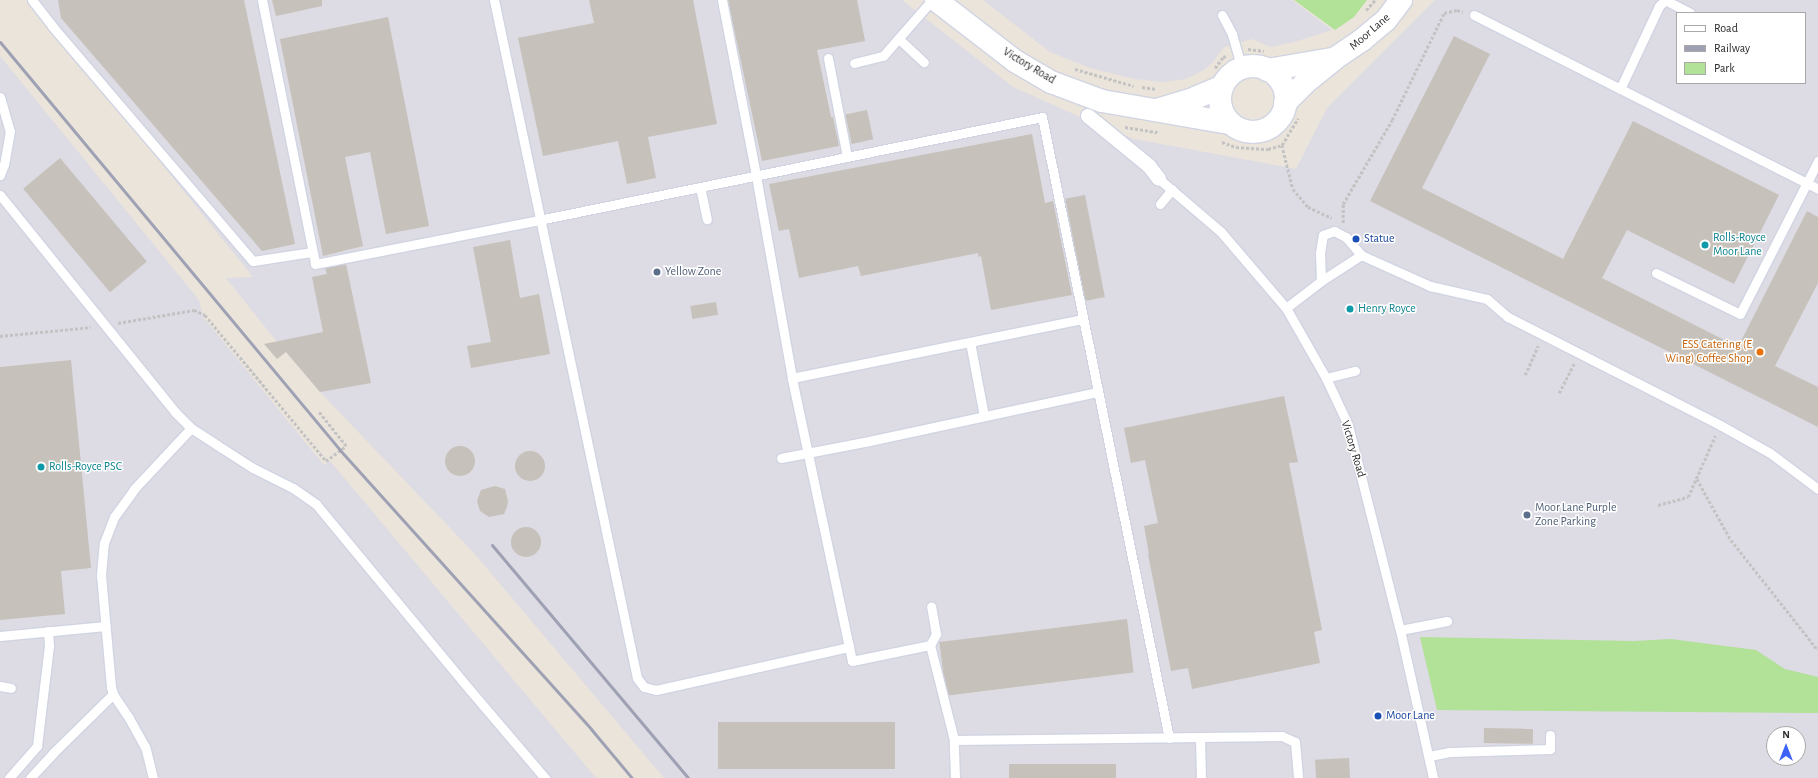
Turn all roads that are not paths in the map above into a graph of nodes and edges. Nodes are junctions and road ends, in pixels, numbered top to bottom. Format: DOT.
graph roads {
  1 [pos="32,0"];
  2 [pos="262,0"];
  3 [pos="494,0"];
  4 [pos="722,0"];
  5 [pos="932,0"];
  6 [pos="936,0"];
  7 [pos="1401,0"];
  8 [pos="1688,12"];
  9 [pos="1222,15"];
  10 [pos="1474,15"];
  11 [pos="899,39"];
  12 [pos="828,58"];
  13 [pos="1334,59"];
  14 [pos="1240,60"];
  15 [pos="1270,61"];
  16 [pos="924,62"];
  17 [pos="854,63"];
  18 [pos="1217,80"];
  19 [pos="1620,89"];
  20 [pos="0,97"];
  21 [pos="1159,99"];
  22 [pos="1285,103"];
  23 [pos="1088,116"];
  24 [pos="1230,123"];
  25 [pos="847,156"];
  26 [pos="1818,161"];
  27 [pos="0,175"];
  28 [pos="756,175"];
  29 [pos="1159,179"];
  30 [pos="1806,183"];
  31 [pos="700,187"];
  32 [pos="1172,189"];
  33 [pos="1818,189"];
  34 [pos="0,195"];
  35 [pos="1160,204"];
  36 [pos="707,219"];
  37 [pos="539,220"];
  38 [pos="312,252"];
  39 [pos="1361,255"];
  40 [pos="1656,273"];
  41 [pos="1322,281"];
  42 [pos="1286,308"];
  43 [pos="1083,319"];
  44 [pos="970,342"];
  45 [pos="1355,371"];
  46 [pos="792,378"];
  47 [pos="1326,378"];
  48 [pos="1098,392"];
  49 [pos="984,416"];
  50 [pos="191,428"];
  51 [pos="808,453"];
  52 [pos="781,458"];
  53 [pos="1818,489"];
  54 [pos="931,606"];
  55 [pos="1448,621"];
  56 [pos="106,626"];
  57 [pos="1400,630"];
  58 [pos="48,632"];
  59 [pos="0,636"];
  60 [pos="930,645"];
  61 [pos="849,647"];
  62 [pos="0,686"];
  63 [pos="11,688"];
  64 [pos="113,694"];
  65 [pos="1550,734"];
  66 [pos="1169,738"];
  67 [pos="1200,738"];
  68 [pos="954,740"];
  69 [pos="1429,756"];
  70 [pos="9,778"];
  71 [pos="30,778"];
  72 [pos="153,778"];
  73 [pos="546,778"];
  74 [pos="955,778"];
  75 [pos="1201,778"];
  76 [pos="1298,778"];
  77 [pos="1433,778"];
  1 -- 38 [label="lane"];
  2 -- 38 [label="lane"];
  3 -- 37 [label="lane"];
  4 -- 28 [label="lane"];
  5 -- 11 [label="lane"];
  6 -- 21 [label="street, Victory Road"];
  7 -- 13 [label="street, Moor Lane"];
  8 -- 19 [label="lane"];
  9 -- 14 [label="lane"];
  10 -- 19 [label="lane"];
  11 -- 16 [label="lane"];
  11 -- 17 [label="lane"];
  12 -- 25 [label="lane"];
  13 -- 15 [label="street, Moor Lane"];
  13 -- 22 [label="street, Moor Lane"];
  14 -- 15 [label="street"];
  14 -- 18 [label="street"];
  15 -- 22 [label="street"];
  18 -- 21 [label="street, Victory Road"];
  18 -- 24 [label="street"];
  19 -- 30 [label="lane"];
  20 -- 27 [label="lane"];
  21 -- 24 [label="street, Victory Road"];
  22 -- 24 [label="street"];
  23 -- 29 [label="street"];
  25 -- 28 [label="lane"];
  25 -- 43 [label="lane"];
  26 -- 30 [label="lane"];
  28 -- 31 [label="lane"];
  28 -- 46 [label="lane"];
  29 -- 32 [label="lane, Victory Road"];
  30 -- 33 [label="lane"];
  30 -- 40 [label="lane"];
  31 -- 36 [label="lane"];
  31 -- 37 [label="lane"];
  32 -- 35 [label="lane"];
  32 -- 42 [label="lane, Victory Road"];
  34 -- 50 [label="lane"];
  37 -- 38 [label="lane"];
  37 -- 61 [label="lane"];
  39 -- 41 [label="lane"];
  39 -- 41 [label="lane"];
  39 -- 53 [label="lane"];
  41 -- 42 [label="lane"];
  42 -- 47 [label="lane, Victory Road"];
  43 -- 44 [label="lane"];
  43 -- 48 [label="lane"];
  44 -- 46 [label="lane"];
  44 -- 49 [label="lane"];
  45 -- 47 [label="lane"];
  46 -- 51 [label="lane"];
  47 -- 57 [label="lane, Victory Road"];
  48 -- 49 [label="lane"];
  48 -- 66 [label="lane"];
  49 -- 51 [label="lane"];
  50 -- 56 [label="lane"];
  50 -- 73 [label="lane"];
  51 -- 52 [label="lane"];
  51 -- 61 [label="lane"];
  54 -- 60 [label="lane"];
  55 -- 57 [label="lane"];
  56 -- 58 [label="lane"];
  56 -- 64 [label="lane"];
  57 -- 69 [label="lane, Victory Road"];
  58 -- 59 [label="lane"];
  58 -- 70 [label="lane"];
  60 -- 61 [label="lane"];
  60 -- 68 [label="lane"];
  62 -- 63 [label="lane"];
  64 -- 71 [label="lane"];
  64 -- 72 [label="lane"];
  65 -- 69 [label="lane"];
  66 -- 67 [label="lane"];
  66 -- 68 [label="lane"];
  67 -- 75 [label="lane"];
  67 -- 76 [label="lane"];
  68 -- 74 [label="lane"];
  69 -- 77 [label="lane, Victory Road"];
}
